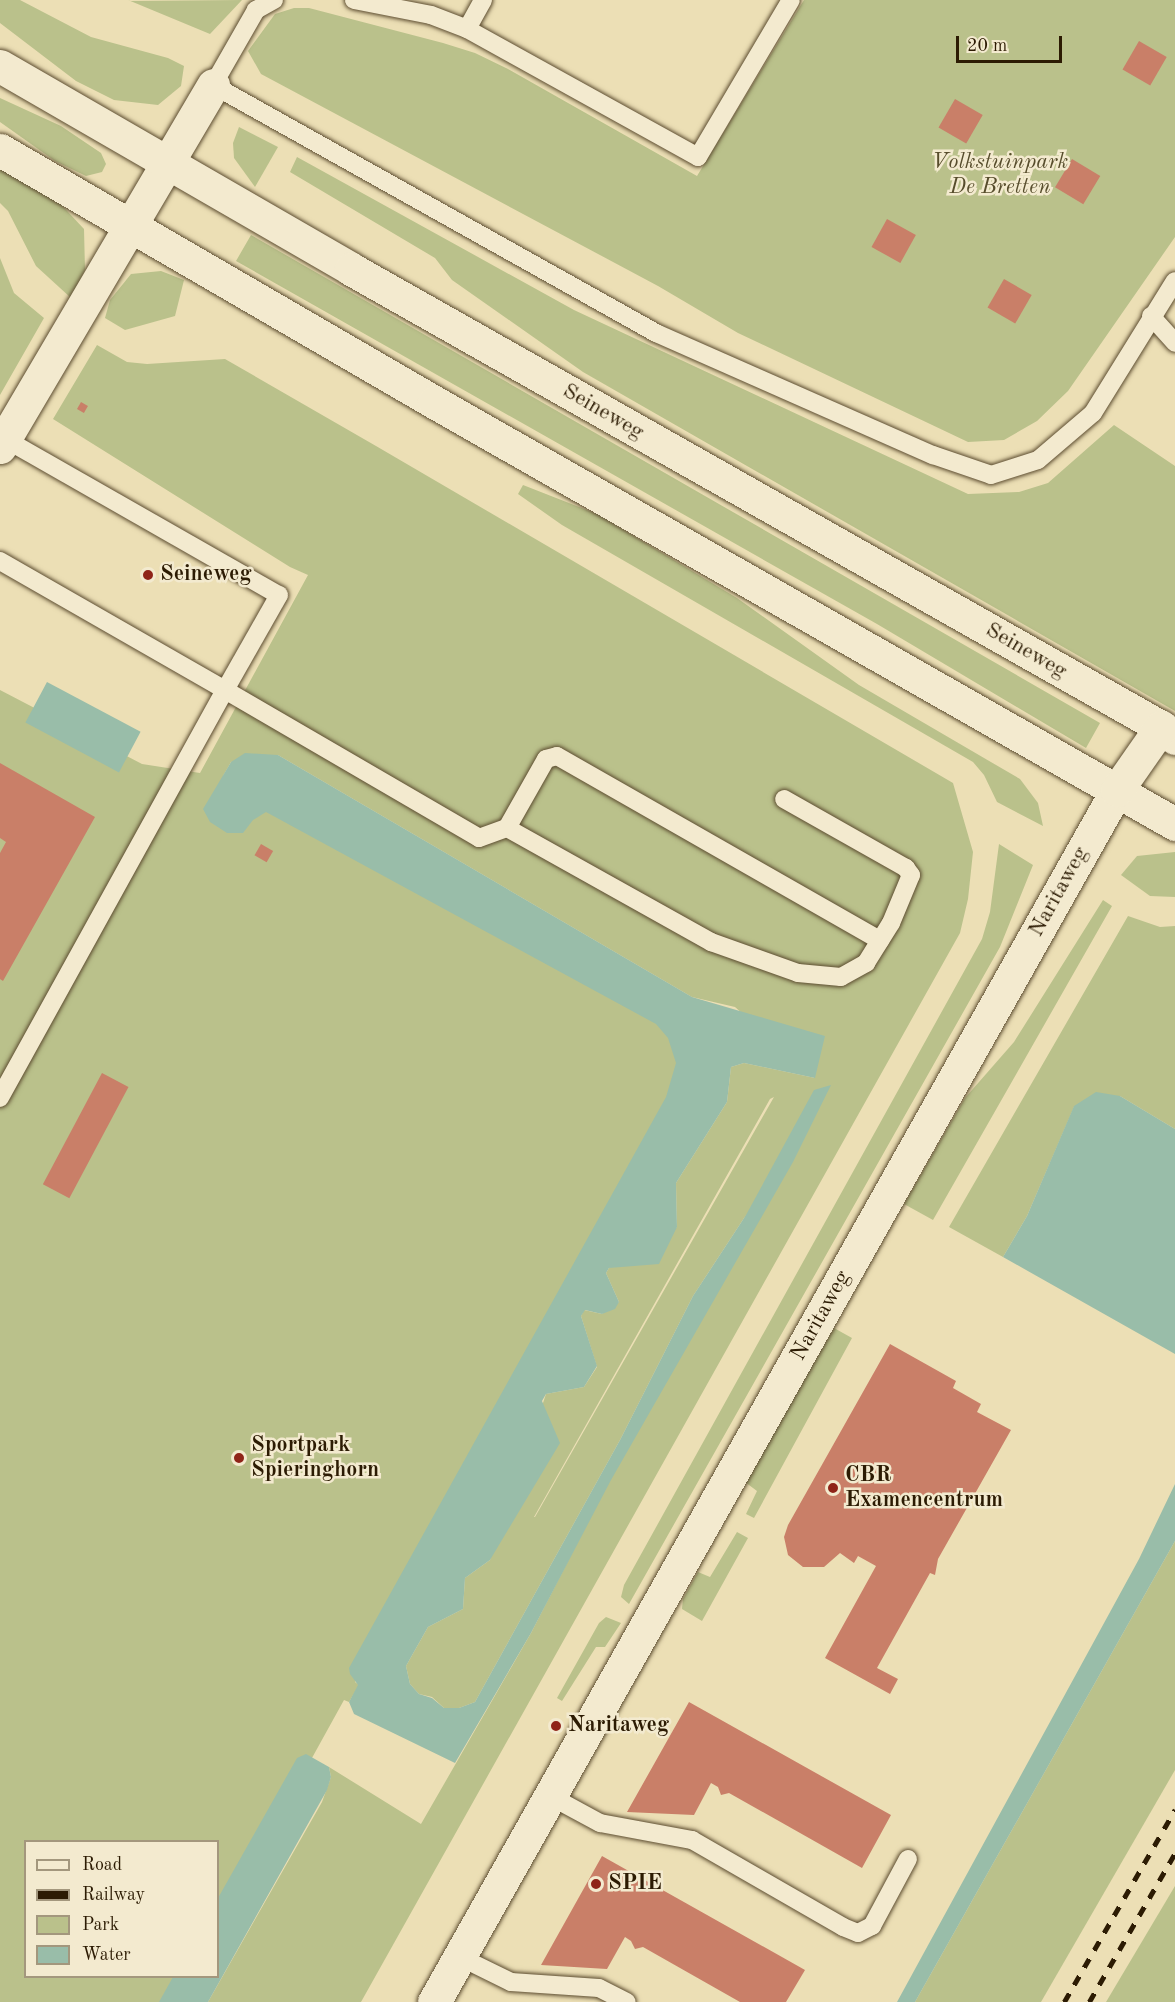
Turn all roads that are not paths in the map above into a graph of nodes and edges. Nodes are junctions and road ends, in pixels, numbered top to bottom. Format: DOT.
graph roads {
  1 [pos="274,0"];
  2 [pos="354,0"];
  3 [pos="483,0"];
  4 [pos="791,0"];
  5 [pos="467,29"];
  6 [pos="0,66"];
  7 [pos="213,85"];
  8 [pos="0,150"];
  9 [pos="167,163"];
  10 [pos="130,226"];
  11 [pos="1175,281"];
  12 [pos="1151,316"];
  13 [pos="1175,343"];
  14 [pos="2,443"];
  15 [pos="0,561"];
  16 [pos="225,690"];
  17 [pos="1168,733"];
  18 [pos="1117,790"];
  19 [pos="783,799"];
  20 [pos="1175,824"];
  21 [pos="507,828"];
  22 [pos="880,940"];
  23 [pos="0,1098"];
  24 [pos="550,1796"];
  25 [pos="908,1859"];
  26 [pos="459,1957"];
  27 [pos="434,2002"];
  28 [pos="627,2002"];
  1 -- 7 [label="lane"];
  2 -- 5 [label="lane"];
  3 -- 5 [label="lane"];
  4 -- 5 [label="lane"];
  6 -- 9 [label="main road, Seineweg"];
  7 -- 9 [label="main road"];
  7 -- 12 [label="lane"];
  8 -- 10 [label="main road"];
  9 -- 10 [label="main road"];
  9 -- 17 [label="main road, Seineweg"];
  10 -- 14 [label="main road"];
  10 -- 18 [label="main road"];
  11 -- 12 [label="lane"];
  12 -- 13 [label="lane"];
  14 -- 16 [label="lane"];
  15 -- 16 [label="lane"];
  16 -- 21 [label="lane"];
  16 -- 23 [label="lane"];
  17 -- 18 [label="main road, Naritaweg"];
  18 -- 20 [label="main road"];
  18 -- 24 [label="main road, Naritaweg"];
  19 -- 22 [label="lane"];
  21 -- 22 [label="lane"];
  21 -- 22 [label="lane"];
  24 -- 25 [label="lane"];
  24 -- 26 [label="main road, Naritaweg"];
  26 -- 27 [label="main road, Naritaweg"];
  26 -- 28 [label="lane"];
}
